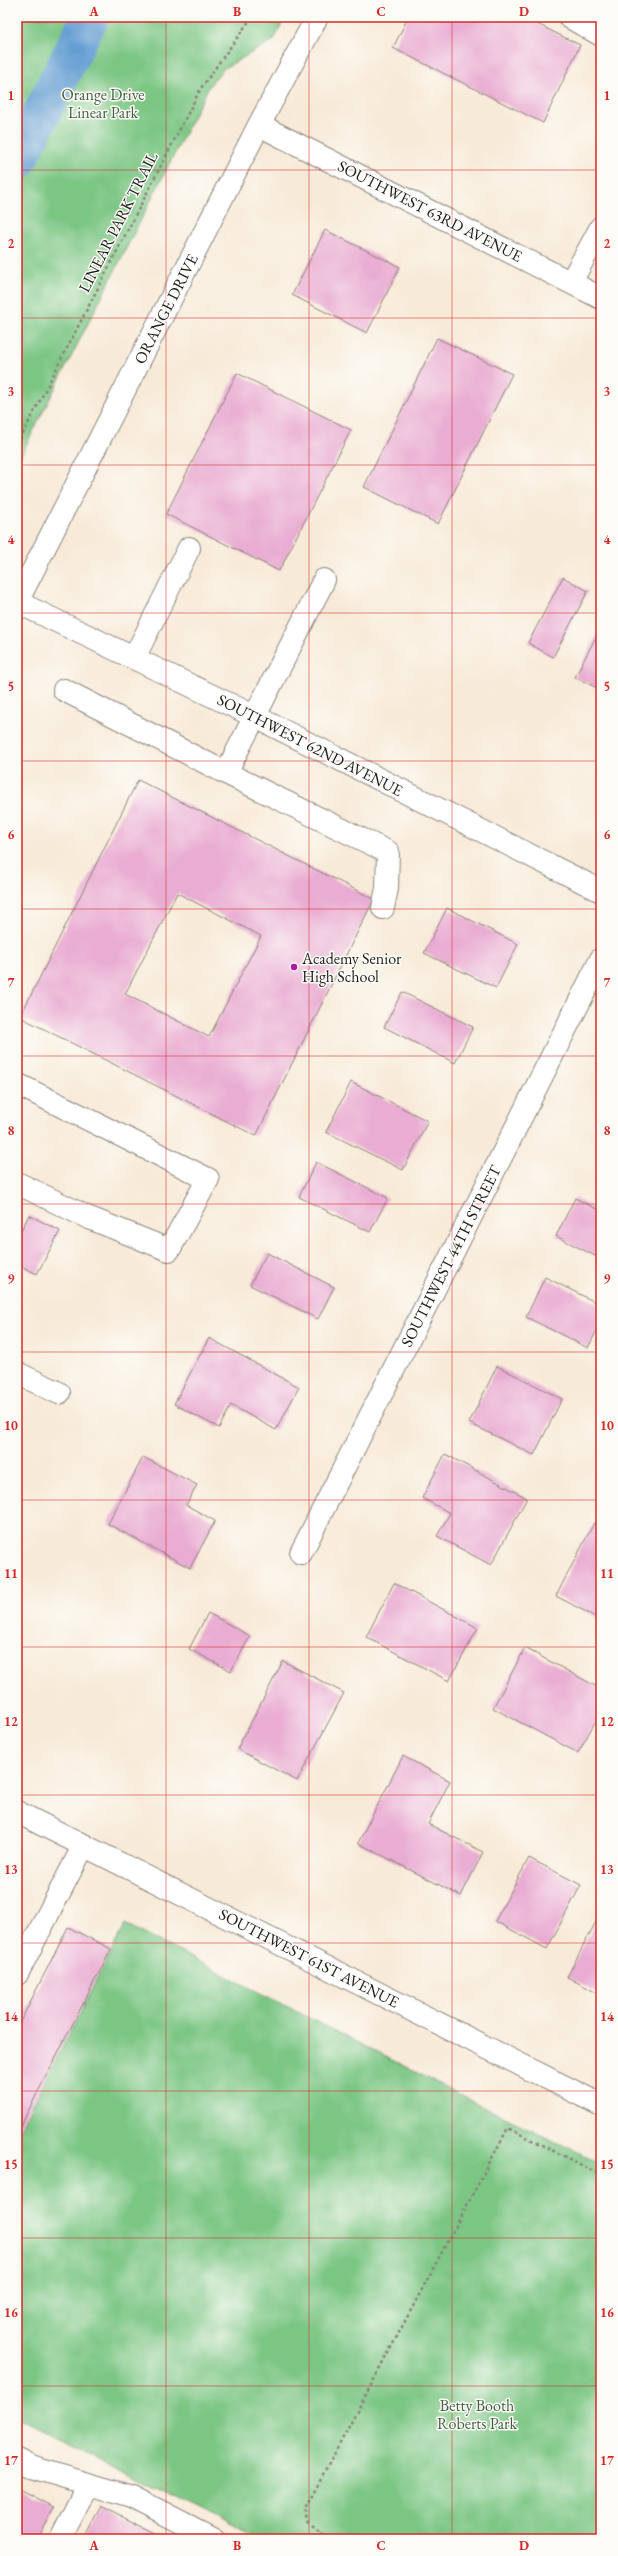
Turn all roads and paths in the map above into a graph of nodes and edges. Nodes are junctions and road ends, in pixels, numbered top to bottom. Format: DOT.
graph roads {
  1 [pos="252,17"];
  2 [pos="316,17"];
  3 [pos="569,17"];
  4 [pos="601,35"];
  5 [pos="259,125"];
  6 [pos="601,227"];
  7 [pos="571,282"];
  8 [pos="601,298"];
  9 [pos="17,445"];
  10 [pos="189,548"];
  11 [pos="324,580"];
  12 [pos="17,602"];
  13 [pos="134,658"];
  14 [pos="64,690"];
  15 [pos="254,716"];
  16 [pos="226,773"];
  17 [pos="601,891"];
  18 [pos="383,908"];
  19 [pos="601,959"];
  20 [pos="17,1084"];
  21 [pos="17,1183"];
  22 [pos="17,1373"];
  23 [pos="59,1393"];
  24 [pos="301,1553"];
  25 [pos="17,1812"];
  26 [pos="84,1845"];
  27 [pos="17,1974"];
  28 [pos="601,2105"];
  29 [pos="601,2175"];
  30 [pos="17,2460"];
  31 [pos="88,2484"];
  32 [pos="60,2539"];
  33 [pos="214,2539"];
  34 [pos="329,2539"];
  1 -- 9 [label="path, LINEAR PARK TRAIL"];
  2 -- 5 [label="street, ORANGE DRIVE"];
  3 -- 4 [label="street"];
  5 -- 7 [label="street, SOUTHWEST 63RD AVENUE"];
  5 -- 12 [label="street, ORANGE DRIVE"];
  6 -- 7 [label="street"];
  7 -- 8 [label="street, SOUTHWEST 63RD AVENUE"];
  10 -- 13 [label="street"];
  11 -- 15 [label="street"];
  12 -- 13 [label="street, SOUTHWEST 62ND AVENUE"];
  13 -- 15 [label="street, SOUTHWEST 62ND AVENUE"];
  14 -- 16 [label="street"];
  15 -- 16 [label="street"];
  15 -- 17 [label="street, SOUTHWEST 62ND AVENUE"];
  16 -- 18 [label="street"];
  19 -- 24 [label="street, SOUTHWEST 44TH STREET"];
  20 -- 21 [label="street"];
  22 -- 23 [label="street"];
  25 -- 26 [label="street, SOUTHWEST 61ST AVENUE"];
  26 -- 27 [label="street"];
  26 -- 28 [label="street, SOUTHWEST 61ST AVENUE"];
  29 -- 34 [label="path"];
  30 -- 31 [label="street"];
  31 -- 32 [label="street"];
  31 -- 33 [label="street"];
}
